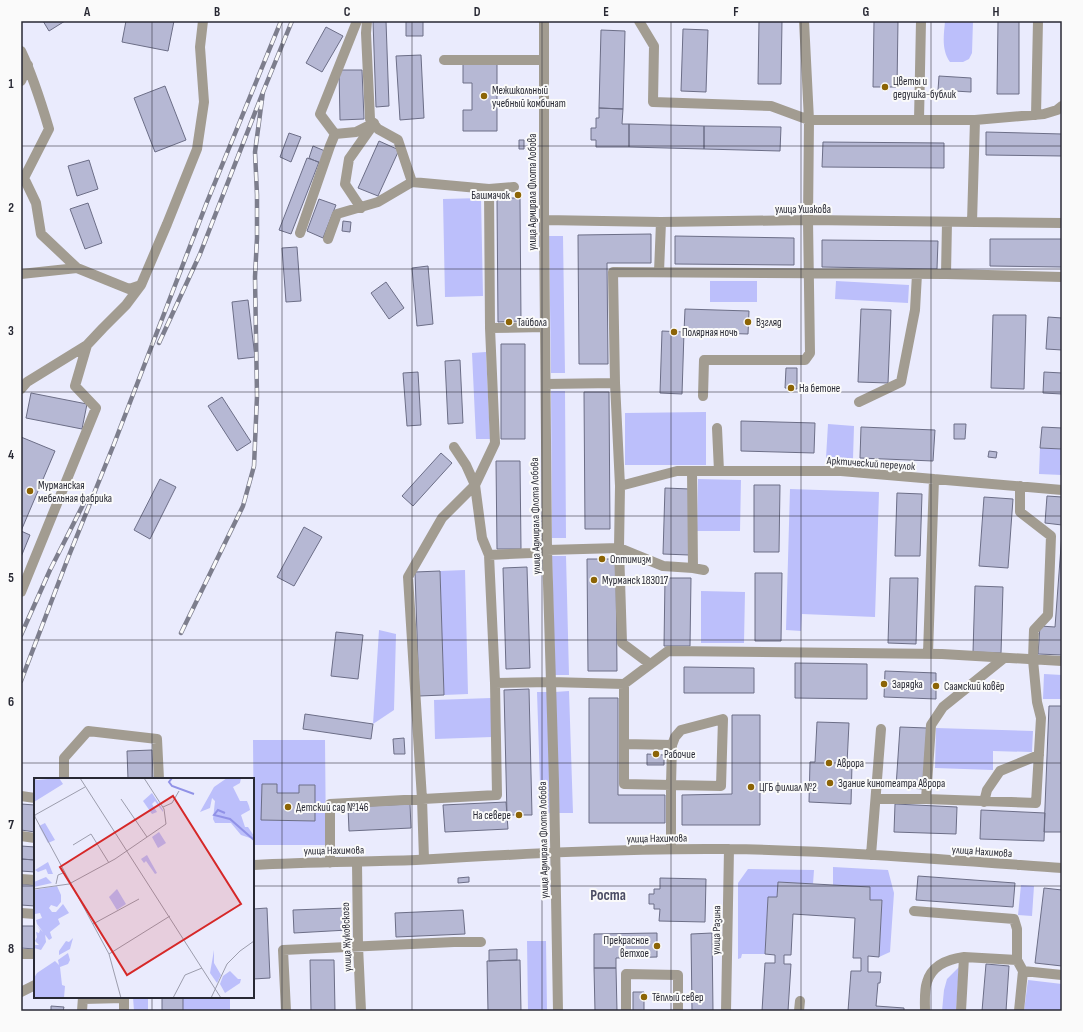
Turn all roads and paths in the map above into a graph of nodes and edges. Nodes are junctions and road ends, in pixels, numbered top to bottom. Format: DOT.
graph roads {
  1 [pos="203,21"];
  2 [pos="357,21"];
  3 [pos="367,21"];
  4 [pos="544,21"];
  5 [pos="639,21"];
  6 [pos="804,21"];
  7 [pos="921,21"];
  8 [pos="1038,21"];
  9 [pos="21,51"];
  10 [pos="444,60"];
  11 [pos="543,60"];
  12 [pos="28,65"];
  13 [pos="21,81"];
  14 [pos="1062,106"];
  15 [pos="1036,115"];
  16 [pos="809,120"];
  17 [pos="919,120"];
  18 [pos="975,120"];
  19 [pos="374,123"];
  20 [pos="335,134"];
  21 [pos="23,176"];
  22 [pos="412,182"];
  23 [pos="514,187"];
  24 [pos="490,189"];
  25 [pos="361,208"];
  26 [pos="544,220"];
  27 [pos="808,220"];
  28 [pos="661,222"];
  29 [pos="946,222"];
  30 [pos="972,222"];
  31 [pos="1062,223"];
  32 [pos="300,233"];
  33 [pos="328,239"];
  34 [pos="77,268"];
  35 [pos="660,272"];
  36 [pos="808,273"];
  37 [pos="21,274"];
  38 [pos="917,274"];
  39 [pos="946,274"];
  40 [pos="1062,277"];
  41 [pos="141,285"];
  42 [pos="490,328"];
  43 [pos="545,328"];
  44 [pos="87,345"];
  45 [pos="546,384"];
  46 [pos="615,384"];
  47 [pos="21,388"];
  48 [pos="703,396"];
  49 [pos="859,402"];
  50 [pos="717,428"];
  51 [pos="454,447"];
  52 [pos="692,471"];
  53 [pos="719,471"];
  54 [pos="934,479"];
  55 [pos="474,485"];
  56 [pos="620,486"];
  57 [pos="1020,486"];
  58 [pos="1062,490"];
  59 [pos="619,548"];
  60 [pos="547,550"];
  61 [pos="489,555"];
  62 [pos="21,592"];
  63 [pos="928,654"];
  64 [pos="1004,658"];
  65 [pos="1033,660"];
  66 [pos="1062,661"];
  67 [pos="650,664"];
  68 [pos="551,682"];
  69 [pos="495,683"];
  70 [pos="624,684"];
  71 [pos="881,729"];
  72 [pos="624,744"];
  73 [pos="672,745"];
  74 [pos="1039,755"];
  75 [pos="64,778"];
  76 [pos="159,778"];
  77 [pos="671,785"];
  78 [pos="21,796"];
  79 [pos="34,798"];
  80 [pos="422,799"];
  81 [pos="876,799"];
  82 [pos="926,799"];
  83 [pos="984,802"];
  84 [pos="21,836"];
  85 [pos="34,838"];
  86 [pos="671,849"];
  87 [pos="729,849"];
  88 [pos="556,852"];
  89 [pos="871,855"];
  90 [pos="424,859"];
  91 [pos="330,862"];
  92 [pos="357,862"];
  93 [pos="254,865"];
  94 [pos="1062,868"];
  95 [pos="21,879"];
  96 [pos="34,880"];
  97 [pos="914,911"];
  98 [pos="21,913"];
  99 [pos="34,914"];
  100 [pos="482,942"];
  101 [pos="358,946"];
  102 [pos="21,954"];
  103 [pos="34,954"];
  104 [pos="964,957"];
  105 [pos="1017,960"];
  106 [pos="1023,971"];
  107 [pos="1062,975"];
  108 [pos="34,986"];
  109 [pos="21,992"];
  110 [pos="83,998"];
  111 [pos="124,998"];
  112 [pos="82,1011"];
  113 [pos="124,1011"];
  114 [pos="286,1011"];
  115 [pos="361,1011"];
  116 [pos="558,1011"];
  117 [pos="626,1011"];
  118 [pos="678,1011"];
  119 [pos="726,1011"];
  120 [pos="925,1011"];
  121 [pos="960,1011"];
  122 [pos="1019,1011"];
  1 -- 41 [label="street"];
  2 -- 20 [label="street"];
  3 -- 19 [label="street"];
  4 -- 11 [label="street, улица Адмирала Флота Лобова"];
  5 -- 16 [label="street"];
  6 -- 16 [label="street"];
  7 -- 17 [label="street"];
  8 -- 15 [label="street"];
  9 -- 12 [label="street"];
  10 -- 11 [label="street"];
  11 -- 26 [label="street, улица Адмирала Флота Лобова"];
  12 -- 13 [label="street"];
  12 -- 21 [label="street"];
  14 -- 15 [label="street"];
  15 -- 18 [label="street"];
  16 -- 17 [label="street"];
  16 -- 27 [label="street"];
  17 -- 18 [label="street"];
  18 -- 30 [label="street"];
  19 -- 20 [label="street"];
  19 -- 22 [label="street"];
  19 -- 25 [label="street"];
  20 -- 32 [label="street"];
  21 -- 34 [label="street"];
  22 -- 24 [label="street"];
  22 -- 25 [label="street"];
  23 -- 24 [label="street"];
  24 -- 42 [label="street"];
  25 -- 33 [label="street"];
  26 -- 28 [label="street, улица Ушакова"];
  26 -- 43 [label="street, улица Адмирала Флота Лобова"];
  27 -- 28 [label="street, улица Ушакова"];
  27 -- 29 [label="street, улица Ушакова"];
  27 -- 36 [label="street"];
  28 -- 35 [label="street"];
  29 -- 30 [label="street, улица Ушакова"];
  29 -- 39 [label="street"];
  30 -- 31 [label="street, улица Ушакова"];
  34 -- 37 [label="street"];
  34 -- 41 [label="street"];
  35 -- 36 [label="street"];
  35 -- 46 [label="street"];
  36 -- 38 [label="street"];
  36 -- 48 [label="street"];
  38 -- 39 [label="street"];
  38 -- 49 [label="street"];
  39 -- 40 [label="street"];
  41 -- 44 [label="street"];
  42 -- 43 [label="street"];
  42 -- 55 [label="street"];
  43 -- 45 [label="street, улица Адмирала Флота Лобова"];
  44 -- 47 [label="street"];
  44 -- 62 [label="street"];
  45 -- 46 [label="street"];
  45 -- 60 [label="street, улица Адмирала Флота Лобова"];
  46 -- 56 [label="street"];
  50 -- 53 [label="street"];
  51 -- 55 [label="street"];
  52 -- 53 [label="street, Арктический переулок"];
  52 -- 56 [label="street, Арктический переулок"];
  52 -- 59 [label="street"];
  53 -- 54 [label="street, Арктический переулок"];
  54 -- 57 [label="street, Арктический переулок"];
  54 -- 63 [label="street"];
  55 -- 61 [label="street"];
  55 -- 80 [label="street"];
  56 -- 59 [label="street"];
  57 -- 58 [label="street, Арктический переулок"];
  57 -- 65 [label="street"];
  59 -- 60 [label="street"];
  59 -- 67 [label="street"];
  60 -- 61 [label="street"];
  60 -- 68 [label="street, улица Адмирала Флота Лобова"];
  61 -- 69 [label="street"];
  63 -- 64 [label="street"];
  63 -- 67 [label="street"];
  64 -- 65 [label="street"];
  64 -- 82 [label="street"];
  65 -- 66 [label="street"];
  65 -- 74 [label="street"];
  67 -- 70 [label="street"];
  68 -- 69 [label="street"];
  68 -- 70 [label="street"];
  68 -- 88 [label="street, улица Адмирала Флота Лобова"];
  69 -- 80 [label="street"];
  70 -- 72 [label="street"];
  71 -- 81 [label="street"];
  72 -- 73 [label="street"];
  72 -- 77 [label="street"];
  73 -- 77 [label="street"];
  73 -- 77 [label="street"];
  74 -- 83 [label="street"];
  74 -- 83 [label="street"];
  75 -- 76 [label="street"];
  77 -- 86 [label="street"];
  78 -- 79 [label="street"];
  80 -- 90 [label="street"];
  80 -- 91 [label="street"];
  81 -- 82 [label="street"];
  81 -- 89 [label="street"];
  82 -- 83 [label="street"];
  84 -- 85 [label="street"];
  86 -- 87 [label="street, улица Нахимова"];
  86 -- 88 [label="street, улица Нахимова"];
  87 -- 89 [label="street, улица Нахимова"];
  87 -- 119 [label="street, улица Разина"];
  88 -- 90 [label="street, улица Нахимова"];
  88 -- 116 [label="street, улица Адмирала Флота Лобова"];
  89 -- 94 [label="street, улица Нахимова"];
  90 -- 92 [label="street, улица Нахимова"];
  91 -- 92 [label="street, улица Нахимова"];
  91 -- 93 [label="street, улица Нахимова"];
  92 -- 101 [label="street, улица Жуковского"];
  95 -- 96 [label="street"];
  97 -- 105 [label="street"];
  98 -- 99 [label="street"];
  100 -- 101 [label="street"];
  101 -- 114 [label="street"];
  101 -- 115 [label="street, улица Жуковского"];
  102 -- 103 [label="street"];
  104 -- 105 [label="street"];
  104 -- 120 [label="street"];
  104 -- 121 [label="street"];
  105 -- 106 [label="street"];
  106 -- 107 [label="street"];
  106 -- 122 [label="street"];
  108 -- 109 [label="street"];
  110 -- 112 [label="street"];
  111 -- 113 [label="street"];
  117 -- 118 [label="street"];
}
